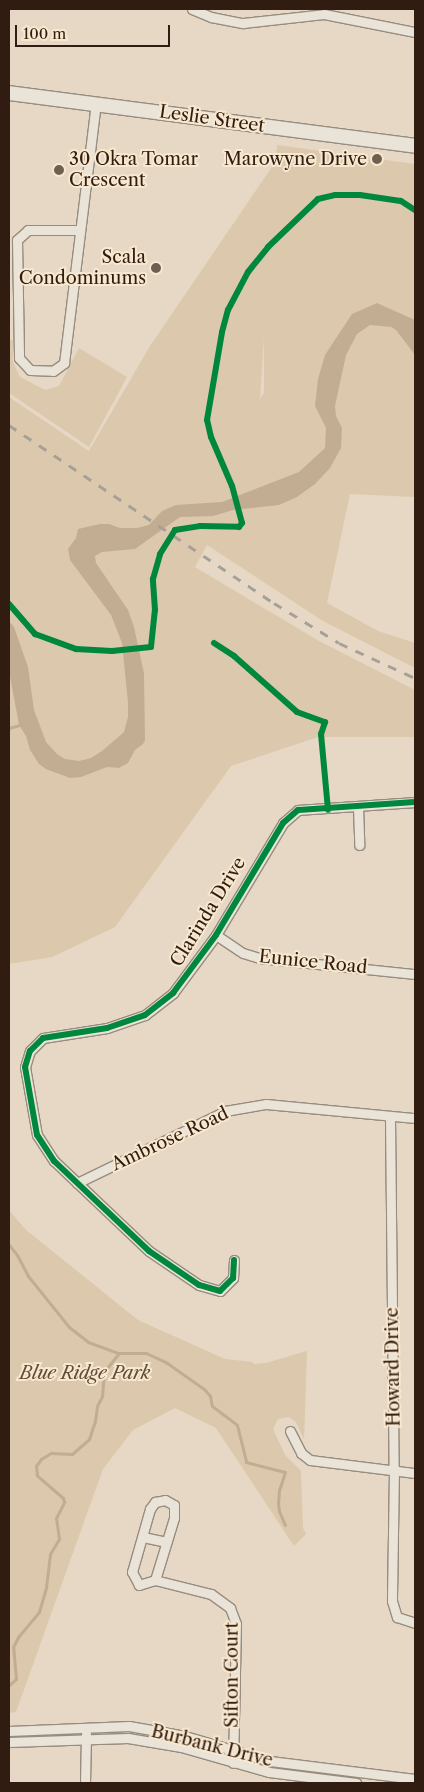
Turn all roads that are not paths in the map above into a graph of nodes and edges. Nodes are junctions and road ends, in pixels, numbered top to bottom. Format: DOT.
graph roads {
  1 [pos="192,9"];
  2 [pos="415,32"];
  3 [pos="9,93"];
  4 [pos="96,104"];
  5 [pos="415,146"];
  6 [pos="80,230"];
  7 [pos="415,802"];
  8 [pos="358,807"];
  9 [pos="359,845"];
  10 [pos="216,934"];
  11 [pos="415,974"];
  12 [pos="390,1117"];
  13 [pos="415,1118"];
  14 [pos="78,1183"];
  15 [pos="234,1260"];
  16 [pos="290,1431"];
  17 [pos="394,1470"];
  18 [pos="415,1473"];
  19 [pos="143,1537"];
  20 [pos="166,1542"];
  21 [pos="155,1580"];
  22 [pos="415,1623"];
  23 [pos="86,1728"];
  24 [pos="9,1730"];
  25 [pos="86,1739"];
  26 [pos="9,1742"];
  27 [pos="233,1752"];
  28 [pos="233,1763"];
  29 [pos="415,1779"];
  30 [pos="390,1780"];
  31 [pos="85,1783"];
  32 [pos="356,1783"];
  1 -- 2 [label="street"];
  3 -- 4 [label="main road, Leslie Street"];
  4 -- 5 [label="main road, Leslie Street"];
  4 -- 6 [label="street"];
  6 -- 6 [label="street"];
  7 -- 8 [label="street, Clarinda Drive"];
  8 -- 9 [label="street"];
  8 -- 10 [label="street, Clarinda Drive"];
  10 -- 11 [label="street, Eunice Road"];
  10 -- 14 [label="street, Clarinda Drive"];
  12 -- 13 [label="street, Ambrose Road"];
  12 -- 14 [label="street, Ambrose Road"];
  12 -- 17 [label="street, Howard Drive"];
  14 -- 15 [label="street, Clarinda Drive"];
  16 -- 17 [label="street"];
  17 -- 18 [label="street"];
  17 -- 22 [label="street, Howard Drive"];
  19 -- 20 [label="street"];
  19 -- 20 [label="street, Sifton Court"];
  19 -- 21 [label="street, Sifton Court"];
  20 -- 21 [label="street, Sifton Court"];
  21 -- 27 [label="street, Sifton Court"];
  23 -- 24 [label="street, Burbank Drive"];
  23 -- 25 [label="street"];
  23 -- 27 [label="street, Burbank Drive"];
  25 -- 26 [label="street, Burbank Drive"];
  25 -- 28 [label="street, Burbank Drive"];
  25 -- 31 [label="street"];
  27 -- 28 [label="street, Sifton Court"];
  27 -- 30 [label="street, Burbank Drive"];
  28 -- 32 [label="street, Burbank Drive"];
  29 -- 30 [label="street, Burbank Drive"];
}
